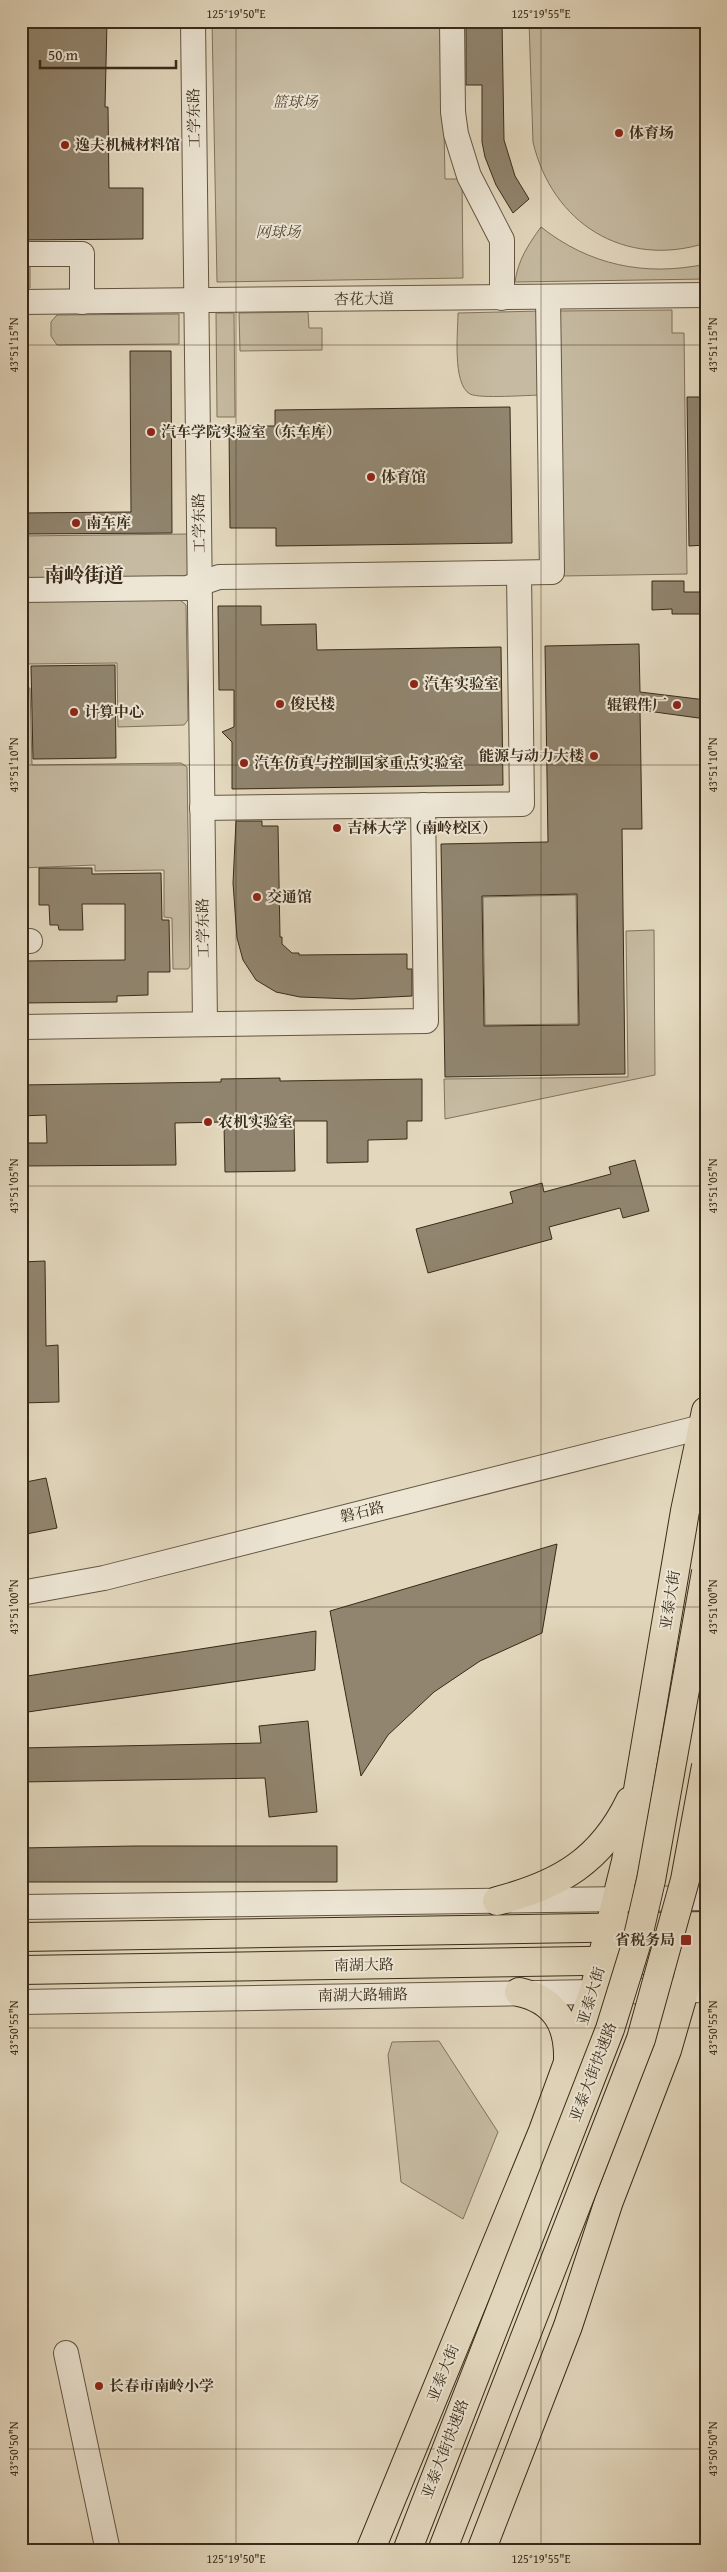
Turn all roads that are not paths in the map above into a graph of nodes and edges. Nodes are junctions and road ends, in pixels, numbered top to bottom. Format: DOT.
graph roads {
  1 [pos="193,21"];
  2 [pos="452,21"];
  3 [pos="21,254"];
  4 [pos="706,295"];
  5 [pos="548,297"];
  6 [pos="502,298"];
  7 [pos="196,301"];
  8 [pos="21,302"];
  9 [pos="82,302"];
  10 [pos="519,573"];
  11 [pos="200,584"];
  12 [pos="21,590"];
  13 [pos="422,805"];
  14 [pos="202,808"];
  15 [pos="204,1024"];
  16 [pos="21,1027"];
  17 [pos="704,1419"];
  18 [pos="706,1572"];
  19 [pos="21,1593"];
  20 [pos="706,1766"];
  21 [pos="641,1777"];
  22 [pos="706,1898"];
  23 [pos="618,1899"];
  24 [pos="497,1900"];
  25 [pos="21,1907"];
  26 [pos="704,1920"];
  27 [pos="611,1928"];
  28 [pos="21,1937"];
  29 [pos="700,1959"];
  30 [pos="602,1960"];
  31 [pos="21,1970"];
  32 [pos="696,1990"];
  33 [pos="519,1992"];
  34 [pos="594,1992"];
  35 [pos="21,2002"];
  36 [pos="567,2066"];
  37 [pos="66,2353"];
  38 [pos="108,2551"];
  39 [pos="370,2551"];
  40 [pos="407,2551"];
  41 [pos="442,2551"];
  42 [pos="481,2551"];
  1 -- 7 [label="street, 工学东路"];
  2 -- 6 [label="street"];
  3 -- 9 [label="street"];
  4 -- 5 [label="street, 杏花大道"];
  5 -- 6 [label="street, 杏花大道"];
  5 -- 10 [label="street"];
  6 -- 7 [label="street, 杏花大道"];
  7 -- 9 [label="street, 杏花大道"];
  7 -- 11 [label="street, 工学东路"];
  8 -- 9 [label="street, 杏花大道"];
  10 -- 11 [label="street"];
  10 -- 13 [label="street"];
  11 -- 12 [label="street"];
  11 -- 14 [label="street, 工学东路"];
  13 -- 14 [label="street"];
  13 -- 15 [label="street"];
  14 -- 15 [label="street, 工学东路"];
  15 -- 16 [label="street"];
  17 -- 19 [label="street, 磐石路"];
  17 -- 21 [label="main road, 亚泰大街"];
  18 -- 40 [label="main road, 亚泰大街快速路, bridge"];
  20 -- 41 [label="main road, bridge"];
  21 -- 23 [label="main road, 亚泰大街"];
  21 -- 24 [label="main road"];
  22 -- 23 [label="street"];
  23 -- 24 [label="street"];
  23 -- 27 [label="main road, 亚泰大街"];
  24 -- 25 [label="street"];
  26 -- 27 [label="main road"];
  26 -- 29 [label="main road"];
  27 -- 28 [label="main road"];
  27 -- 30 [label="main road, 亚泰大街"];
  29 -- 30 [label="main road, 南湖大路"];
  29 -- 32 [label="main road"];
  30 -- 31 [label="main road, 南湖大路"];
  30 -- 34 [label="main road, 亚泰大街"];
  32 -- 34 [label="street, 南湖大路辅路"];
  32 -- 42 [label="main road"];
  33 -- 34 [label="street, 南湖大路辅路"];
  33 -- 35 [label="street, 南湖大路辅路"];
  33 -- 36 [label="main road"];
  34 -- 36 [label="main road, 亚泰大街"];
  36 -- 39 [label="main road, 亚泰大街"];
  37 -- 38 [label="street"];
}
